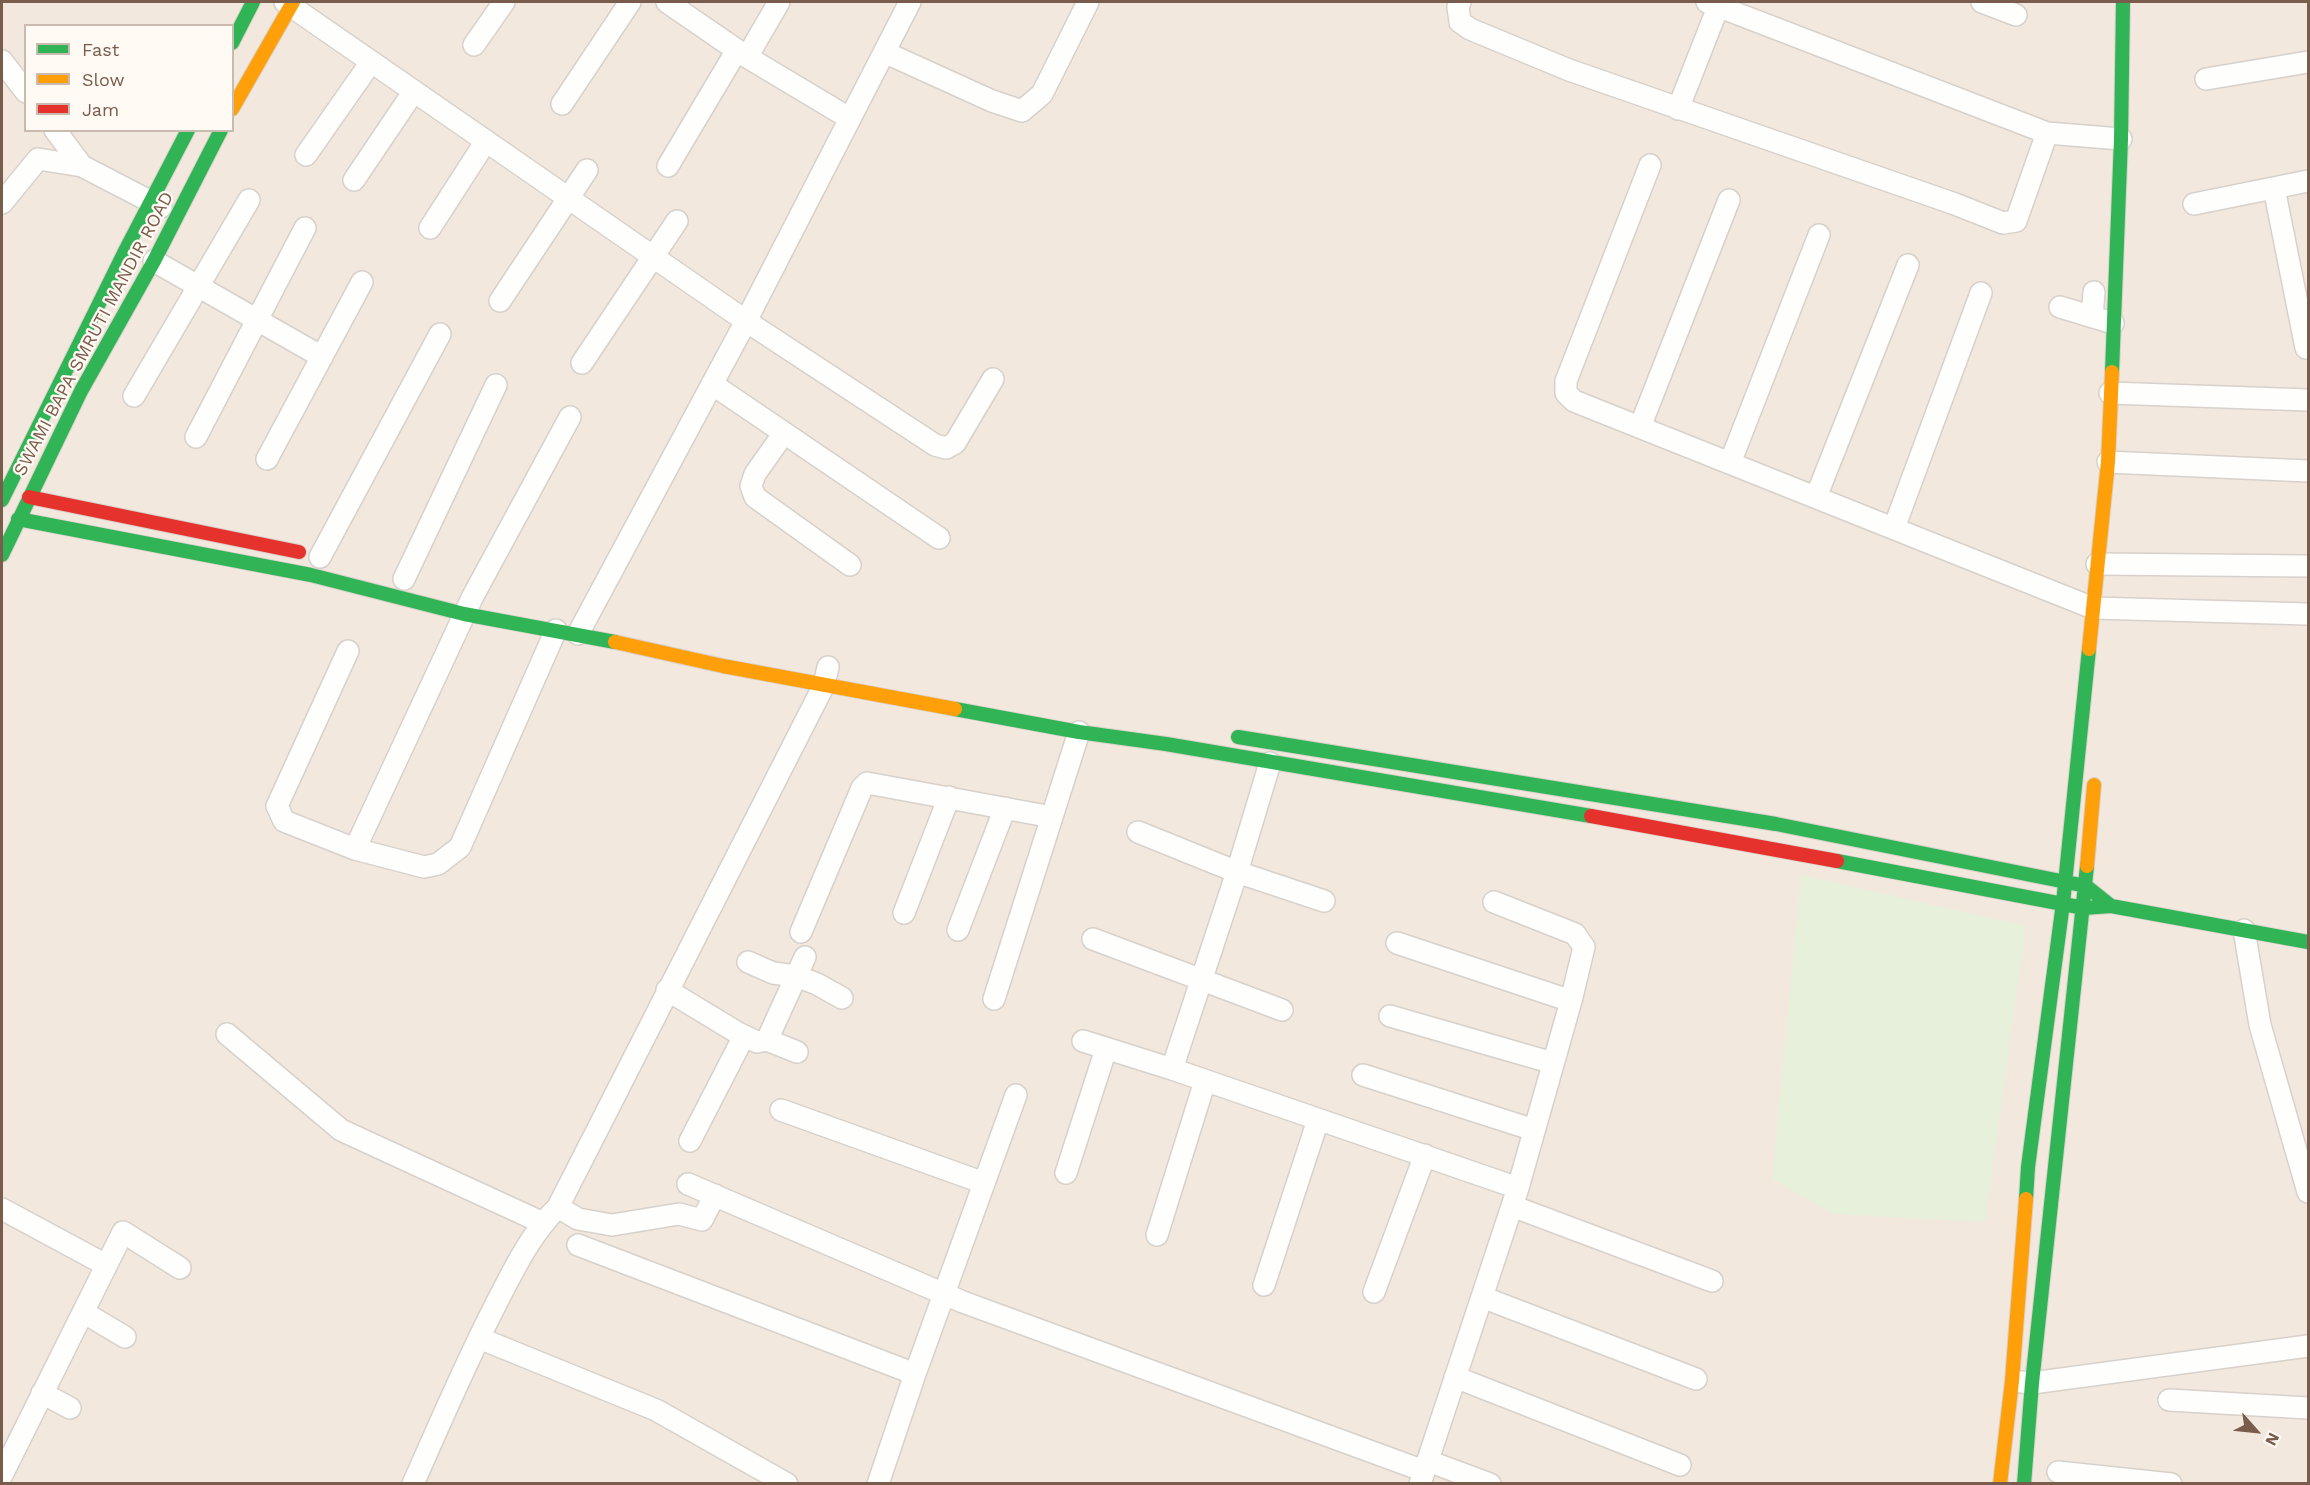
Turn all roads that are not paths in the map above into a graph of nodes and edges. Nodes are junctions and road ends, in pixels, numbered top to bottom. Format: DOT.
graph roads {
  1 [pos="253,2"];
  2 [pos="504,2"];
  3 [pos="630,2"];
  4 [pos="779,2"];
  5 [pos="910,2"];
  6 [pos="1088,2"];
  7 [pos="1460,2"];
  8 [pos="1982,2"];
  9 [pos="2123,2"];
  10 [pos="2136,2"];
  11 [pos="290,3"];
  12 [pos="1715,3"];
  13 [pos="676,4"];
  14 [pos="2016,15"];
  15 [pos="234,39"];
  16 [pos="474,45"];
  17 [pos="884,52"];
  18 [pos="742,53"];
  19 [pos="2,61"];
  20 [pos="371,62"];
  21 [pos="2308,62"];
  22 [pos="2206,79"];
  23 [pos="24,89"];
  24 [pos="414,91"];
  25 [pos="2126,93"];
  26 [pos="562,104"];
  27 [pos="234,105"];
  28 [pos="1678,109"];
  29 [pos="849,118"];
  30 [pos="56,132"];
  31 [pos="187,132"];
  32 [pos="220,132"];
  33 [pos="2047,133"];
  34 [pos="2121,139"];
  35 [pos="486,141"];
  36 [pos="306,155"];
  37 [pos="1650,165"];
  38 [pos="82,166"];
  39 [pos="668,166"];
  40 [pos="587,170"];
  41 [pos="354,180"];
  42 [pos="2308,181"];
  43 [pos="2274,188"];
  44 [pos="568,198"];
  45 [pos="249,200"];
  46 [pos="1729,200"];
  47 [pos="152,202"];
  48 [pos="2,203"];
  49 [pos="2194,204"];
  50 [pos="2124,205"];
  51 [pos="177,215"];
  52 [pos="677,221"];
  53 [pos="305,228"];
  54 [pos="430,228"];
  55 [pos="1819,235"];
  56 [pos="653,257"];
  57 [pos="154,261"];
  58 [pos="1908,265"];
  59 [pos="362,282"];
  60 [pos="198,286"];
  61 [pos="2094,292"];
  62 [pos="1981,293"];
  63 [pos="500,301"];
  64 [pos="2060,307"];
  65 [pos="2092,317"];
  66 [pos="257,320"];
  67 [pos="746,321"];
  68 [pos="2113,324"];
  69 [pos="440,334"];
  70 [pos="2306,348"];
  71 [pos="322,357"];
  72 [pos="582,363"];
  73 [pos="993,379"];
  74 [pos="496,384"];
  75 [pos="712,384"];
  76 [pos="2117,394"];
  77 [pos="134,396"];
  78 [pos="2308,400"];
  79 [pos="570,417"];
  80 [pos="1640,427"];
  81 [pos="784,433"];
  82 [pos="196,437"];
  83 [pos="267,459"];
  84 [pos="1730,463"];
  85 [pos="2114,463"];
  86 [pos="2308,471"];
  87 [pos="29,497"];
  88 [pos="1816,497"];
  89 [pos="2,500"];
  90 [pos="18,519"];
  91 [pos="1894,528"];
  92 [pos="939,538"];
  93 [pos="2,555"];
  94 [pos="325,558"];
  95 [pos="850,565"];
  96 [pos="2308,566"];
  97 [pos="2107,567"];
  98 [pos="402,578"];
  99 [pos="471,600"];
  100 [pos="2105,607"];
  101 [pos="2308,614"];
  102 [pos="583,624"];
  103 [pos="556,630"];
  104 [pos="348,651"];
  105 [pos="827,672"];
  106 [pos="1079,732"];
  107 [pos="1220,735"];
  108 [pos="1270,763"];
  109 [pos="2095,768"];
  110 [pos="2073,790"];
  111 [pos="2093,791"];
  112 [pos="949,797"];
  113 [pos="1005,808"];
  114 [pos="1052,818"];
  115 [pos="1138,832"];
  116 [pos="356,849"];
  117 [pos="1237,872"];
  118 [pos="2064,882"];
  119 [pos="2086,886"];
  120 [pos="1324,901"];
  121 [pos="1494,902"];
  122 [pos="2063,903"];
  123 [pos="2111,906"];
  124 [pos="2084,908"];
  125 [pos="904,913"];
  126 [pos="958,930"];
  127 [pos="2244,930"];
  128 [pos="801,932"];
  129 [pos="1093,939"];
  130 [pos="2308,942"];
  131 [pos="1397,943"];
  132 [pos="805,957"];
  133 [pos="748,962"];
  134 [pos="796,976"];
  135 [pos="1201,980"];
  136 [pos="667,990"];
  137 [pos="842,998"];
  138 [pos="994,999"];
  139 [pos="1571,1001"];
  140 [pos="1282,1010"];
  141 [pos="1390,1016"];
  142 [pos="227,1034"];
  143 [pos="744,1036"];
  144 [pos="767,1040"];
  145 [pos="1083,1041"];
  146 [pos="1106,1049"];
  147 [pos="796,1052"];
  148 [pos="1553,1063"];
  149 [pos="1172,1069"];
  150 [pos="1363,1075"];
  151 [pos="1205,1081"];
  152 [pos="1016,1095"];
  153 [pos="781,1110"];
  154 [pos="1318,1120"];
  155 [pos="1534,1130"];
  156 [pos="690,1141"];
  157 [pos="1425,1155"];
  158 [pos="1066,1173"];
  159 [pos="984,1183"];
  160 [pos="688,1184"];
  161 [pos="2308,1192"];
  162 [pos="715,1195"];
  163 [pos="1515,1197"];
  164 [pos="558,1207"];
  165 [pos="2,1209"];
  166 [pos="543,1222"];
  167 [pos="600,1223"];
  168 [pos="1157,1235"];
  169 [pos="106,1265"];
  170 [pos="180,1268"];
  171 [pos="1713,1281"];
  172 [pos="1264,1285"];
  173 [pos="1374,1292"];
  174 [pos="944,1293"];
  175 [pos="1482,1297"];
  176 [pos="83,1312"];
  177 [pos="125,1336"];
  178 [pos="479,1338"];
  179 [pos="2308,1346"];
  180 [pos="915,1374"];
  181 [pos="1455,1377"];
  182 [pos="1696,1379"];
  183 [pos="2022,1382"];
  184 [pos="42,1393"];
  185 [pos="2169,1400"];
  186 [pos="70,1408"];
  187 [pos="2308,1408"];
  188 [pos="1680,1465"];
  189 [pos="1424,1472"];
  190 [pos="2058,1472"];
  191 [pos="2,1475"];
  192 [pos="413,1484"];
  193 [pos="787,1484"];
  194 [pos="878,1484"];
  195 [pos="1490,1484"];
  196 [pos="2000,1484"];
  197 [pos="2024,1484"];
  198 [pos="2171,1484"];
  1 -- 15 [label="street"];
  2 -- 16 [label="street"];
  3 -- 26 [label="street"];
  4 -- 18 [label="street"];
  5 -- 17 [label="street"];
  6 -- 17 [label="street"];
  7 -- 28 [label="street"];
  8 -- 14 [label="street"];
  9 -- 25 [label="street"];
  10 -- 25 [label="street"];
  11 -- 20 [label="street"];
  11 -- 27 [label="street"];
  12 -- 28 [label="street"];
  12 -- 33 [label="street"];
  13 -- 18 [label="street"];
  17 -- 29 [label="street"];
  18 -- 29 [label="street"];
  18 -- 39 [label="street"];
  19 -- 23 [label="street"];
  20 -- 24 [label="street"];
  20 -- 36 [label="street"];
  21 -- 22 [label="street"];
  24 -- 35 [label="street"];
  24 -- 41 [label="street"];
  25 -- 34 [label="street"];
  25 -- 50 [label="street"];
  28 -- 33 [label="street"];
  29 -- 67 [label="street"];
  30 -- 38 [label="street"];
  31 -- 47 [label="street"];
  32 -- 51 [label="street, SWAMI BAPA SMRUTI MANDIR ROAD"];
  33 -- 34 [label="street"];
  34 -- 50 [label="street"];
  35 -- 44 [label="street"];
  35 -- 54 [label="street"];
  37 -- 80 [label="street"];
  38 -- 47 [label="street"];
  38 -- 48 [label="street"];
  40 -- 44 [label="street"];
  42 -- 43 [label="street"];
  43 -- 49 [label="street"];
  43 -- 70 [label="street"];
  44 -- 56 [label="street"];
  44 -- 63 [label="street"];
  45 -- 60 [label="street"];
  46 -- 80 [label="street"];
  47 -- 51 [label="street"];
  47 -- 89 [label="street"];
  50 -- 68 [label="street"];
  50 -- 76 [label="street"];
  51 -- 57 [label="street, SWAMI BAPA SMRUTI MANDIR ROAD"];
  52 -- 56 [label="street"];
  53 -- 66 [label="street"];
  55 -- 84 [label="street"];
  56 -- 67 [label="street"];
  56 -- 72 [label="street"];
  57 -- 60 [label="street"];
  57 -- 87 [label="street, SWAMI BAPA SMRUTI MANDIR ROAD"];
  58 -- 88 [label="street"];
  59 -- 71 [label="street"];
  60 -- 66 [label="street"];
  60 -- 77 [label="street"];
  61 -- 65 [label="street"];
  62 -- 91 [label="street"];
  64 -- 65 [label="street"];
  65 -- 68 [label="street"];
  66 -- 71 [label="street"];
  66 -- 82 [label="street"];
  67 -- 73 [label="street"];
  67 -- 75 [label="street"];
  68 -- 76 [label="street"];
  69 -- 94 [label="street"];
  71 -- 83 [label="street"];
  74 -- 98 [label="street"];
  75 -- 81 [label="street"];
  75 -- 102 [label="street"];
  76 -- 78 [label="street"];
  76 -- 85 [label="street"];
  79 -- 99 [label="street"];
  80 -- 84 [label="street"];
  81 -- 92 [label="street"];
  81 -- 95 [label="street"];
  84 -- 88 [label="street"];
  85 -- 86 [label="street"];
  85 -- 97 [label="street"];
  87 -- 90 [label="street, SWAMI BAPA SMRUTI MANDIR ROAD"];
  87 -- 94 [label="street"];
  88 -- 91 [label="street"];
  90 -- 93 [label="street, SWAMI BAPA SMRUTI MANDIR ROAD"];
  90 -- 99 [label="street"];
  91 -- 100 [label="street"];
  96 -- 97 [label="street"];
  97 -- 100 [label="street"];
  99 -- 103 [label="street"];
  99 -- 116 [label="street"];
  100 -- 101 [label="street"];
  100 -- 110 [label="street"];
  102 -- 103 [label="street"];
  102 -- 105 [label="street"];
  103 -- 116 [label="street"];
  104 -- 116 [label="street"];
  105 -- 106 [label="street"];
  105 -- 136 [label="street"];
  106 -- 108 [label="street"];
  106 -- 114 [label="street"];
  107 -- 118 [label="street"];
  108 -- 117 [label="street"];
  108 -- 122 [label="street"];
  109 -- 111 [label="street"];
  110 -- 111 [label="street"];
  110 -- 118 [label="street"];
  111 -- 119 [label="street"];
  112 -- 113 [label="street"];
  112 -- 125 [label="street"];
  112 -- 128 [label="street"];
  113 -- 114 [label="street"];
  113 -- 126 [label="street"];
  114 -- 138 [label="street"];
  115 -- 117 [label="street"];
  117 -- 120 [label="street"];
  117 -- 135 [label="street"];
  118 -- 119 [label="street"];
  118 -- 122 [label="street"];
  119 -- 123 [label="street"];
  119 -- 124 [label="street"];
  121 -- 139 [label="street"];
  122 -- 124 [label="street"];
  122 -- 183 [label="street"];
  123 -- 124 [label="street"];
  123 -- 127 [label="street"];
  124 -- 183 [label="street"];
  127 -- 130 [label="street"];
  127 -- 161 [label="street"];
  129 -- 135 [label="street"];
  131 -- 139 [label="street"];
  132 -- 134 [label="street"];
  133 -- 134 [label="street"];
  134 -- 137 [label="street"];
  134 -- 144 [label="street"];
  135 -- 140 [label="street"];
  135 -- 149 [label="street"];
  136 -- 143 [label="street"];
  136 -- 164 [label="street"];
  139 -- 148 [label="street"];
  141 -- 148 [label="street"];
  142 -- 166 [label="street"];
  143 -- 144 [label="street"];
  143 -- 156 [label="street"];
  144 -- 147 [label="street"];
  145 -- 146 [label="street"];
  146 -- 149 [label="street"];
  146 -- 158 [label="street"];
  148 -- 155 [label="street"];
  149 -- 151 [label="street"];
  150 -- 155 [label="street"];
  151 -- 154 [label="street"];
  151 -- 168 [label="street"];
  152 -- 159 [label="street"];
  153 -- 159 [label="street"];
  154 -- 157 [label="street"];
  154 -- 172 [label="street"];
  155 -- 163 [label="street"];
  157 -- 163 [label="street"];
  157 -- 173 [label="street"];
  159 -- 174 [label="street"];
  160 -- 162 [label="street"];
  162 -- 167 [label="street"];
  162 -- 174 [label="street"];
  163 -- 171 [label="street"];
  163 -- 175 [label="street"];
  164 -- 166 [label="street"];
  164 -- 167 [label="street"];
  165 -- 169 [label="street"];
  166 -- 178 [label="street"];
  167 -- 180 [label="street"];
  169 -- 170 [label="street"];
  169 -- 176 [label="street"];
  174 -- 180 [label="street"];
  174 -- 189 [label="street"];
  175 -- 181 [label="street"];
  175 -- 182 [label="street"];
  176 -- 177 [label="street"];
  176 -- 184 [label="street"];
  178 -- 192 [label="street"];
  178 -- 193 [label="street"];
  179 -- 183 [label="street"];
  180 -- 194 [label="street"];
  181 -- 188 [label="street"];
  181 -- 189 [label="street"];
  183 -- 196 [label="street"];
  183 -- 197 [label="street"];
  184 -- 186 [label="street"];
  184 -- 191 [label="street"];
  185 -- 187 [label="street"];
  189 -- 195 [label="street"];
  190 -- 198 [label="street"];
}
